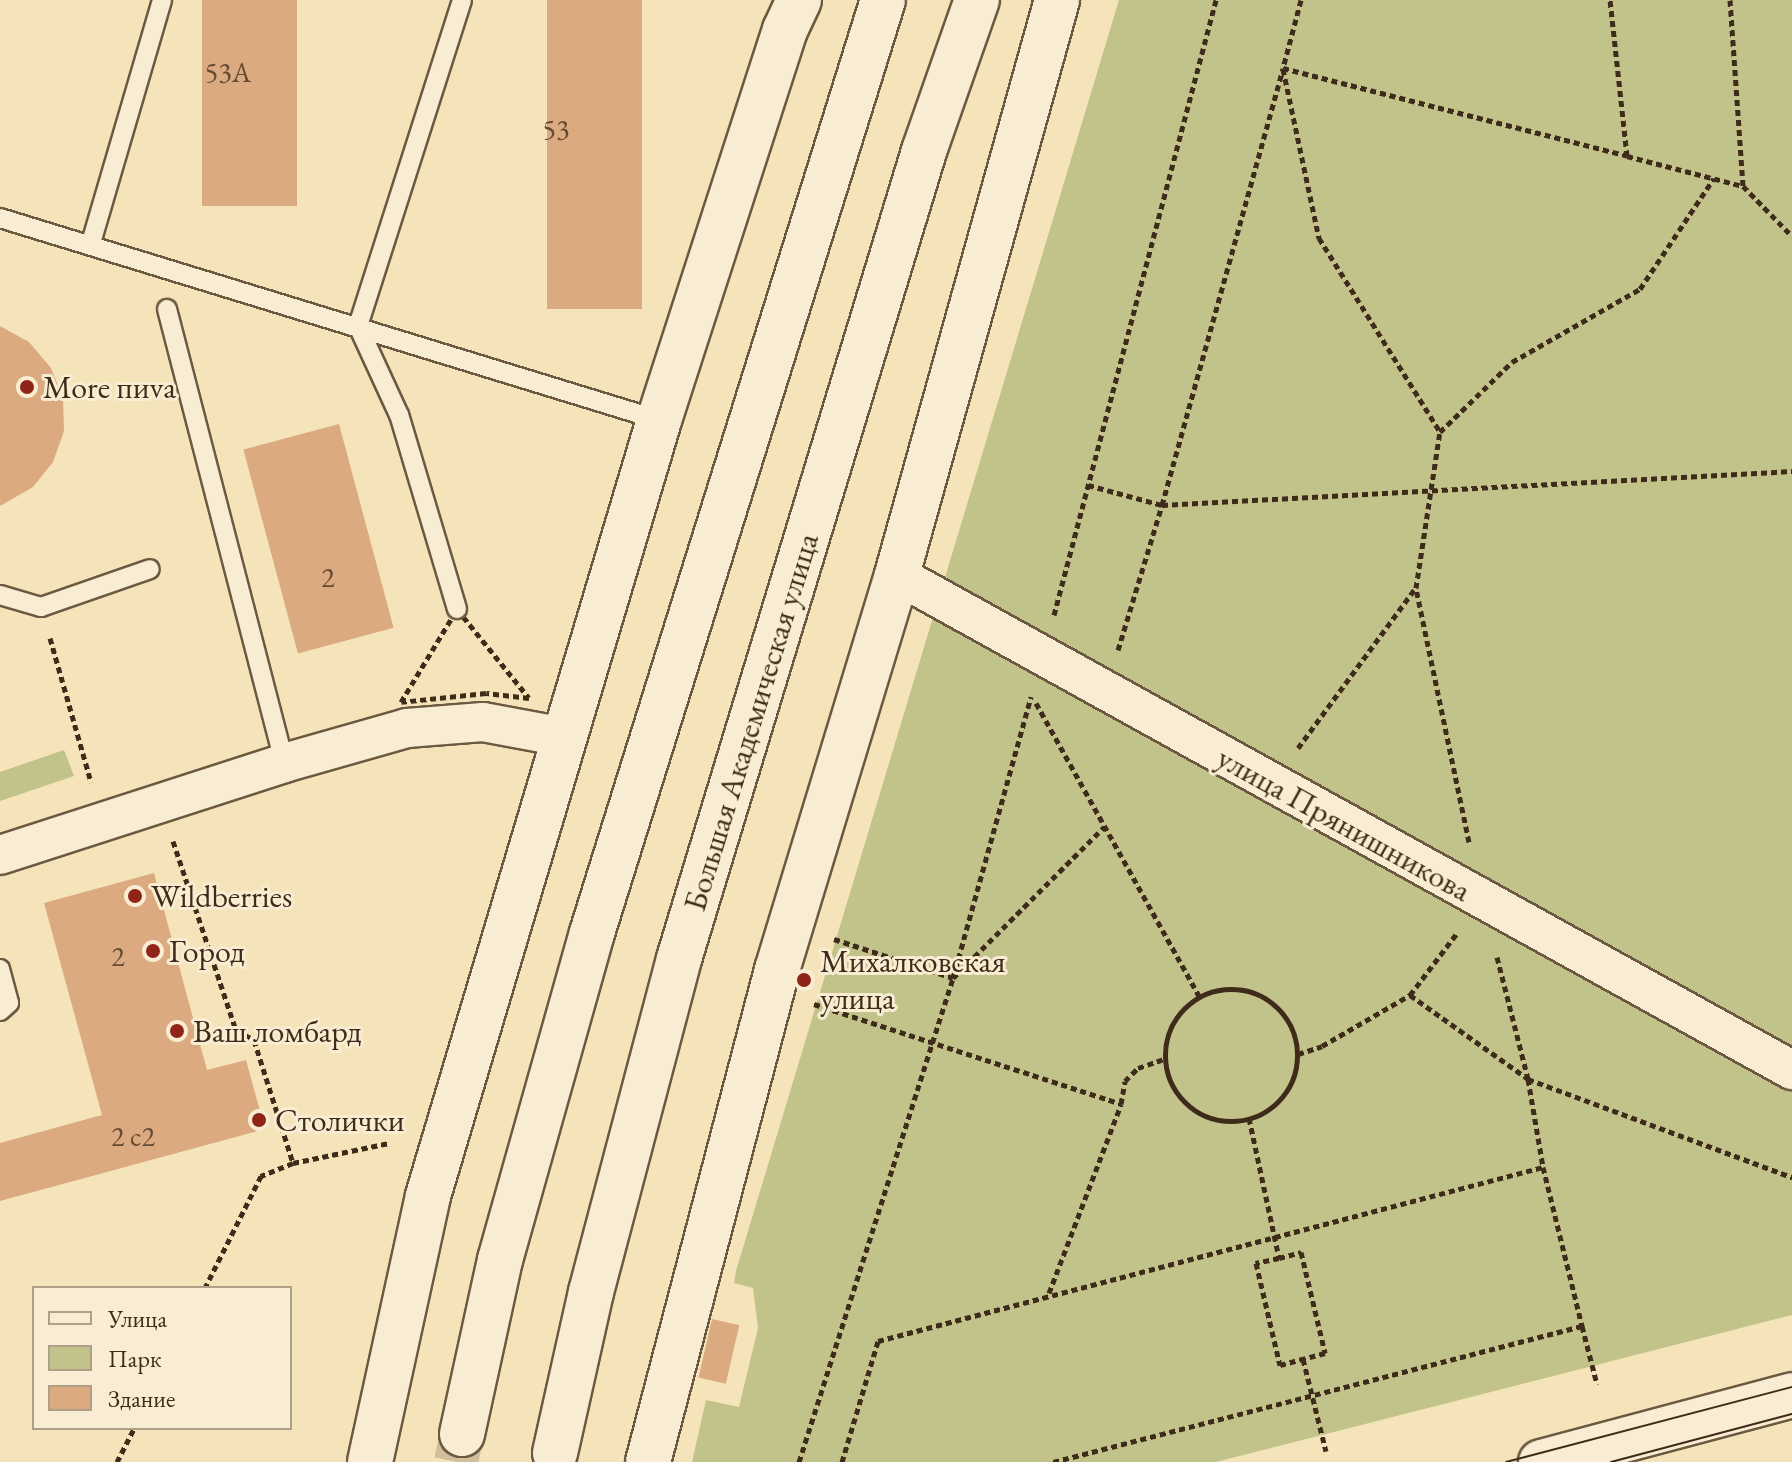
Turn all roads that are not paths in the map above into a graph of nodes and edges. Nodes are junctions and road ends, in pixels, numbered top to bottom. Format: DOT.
graph roads {
  1 [pos="162,0"];
  2 [pos="462,0"];
  3 [pos="799,0"];
  4 [pos="883,0"];
  5 [pos="977,0"];
  6 [pos="1057,0"];
  7 [pos="0,218"];
  8 [pos="91,243"];
  9 [pos="167,309"];
  10 [pos="358,326"];
  11 [pos="659,420"];
  12 [pos="150,569"];
  13 [pos="897,575"];
  14 [pos="0,595"];
  15 [pos="457,609"];
  16 [pos="564,737"];
  17 [pos="284,763"];
  18 [pos="0,855"];
  19 [pos="0,969"];
  20 [pos="0,1011"];
  21 [pos="1792,1070"];
  22 [pos="1792,1395"];
  23 [pos="462,1434"];
  24 [pos="555,1453"];
  25 [pos="647,1460"];
  26 [pos="370,1462"];
  27 [pos="1541,1462"];
  1 -- 8 [label="lane"];
  2 -- 10 [label="lane"];
  3 -- 11 [label="main road"];
  4 -- 23 [label="main road"];
  5 -- 24 [label="main road, Большая Академическая улица"];
  6 -- 13 [label="main road"];
  7 -- 8 [label="lane"];
  8 -- 10 [label="lane"];
  9 -- 17 [label="lane"];
  10 -- 11 [label="lane"];
  10 -- 15 [label="lane"];
  11 -- 16 [label="main road"];
  12 -- 14 [label="lane"];
  13 -- 21 [label="street, улица Прянишникова"];
  13 -- 25 [label="main road"];
  16 -- 17 [label="street"];
  16 -- 26 [label="main road"];
  17 -- 18 [label="street"];
  19 -- 20 [label="lane"];
  22 -- 27 [label="main road"];
}
